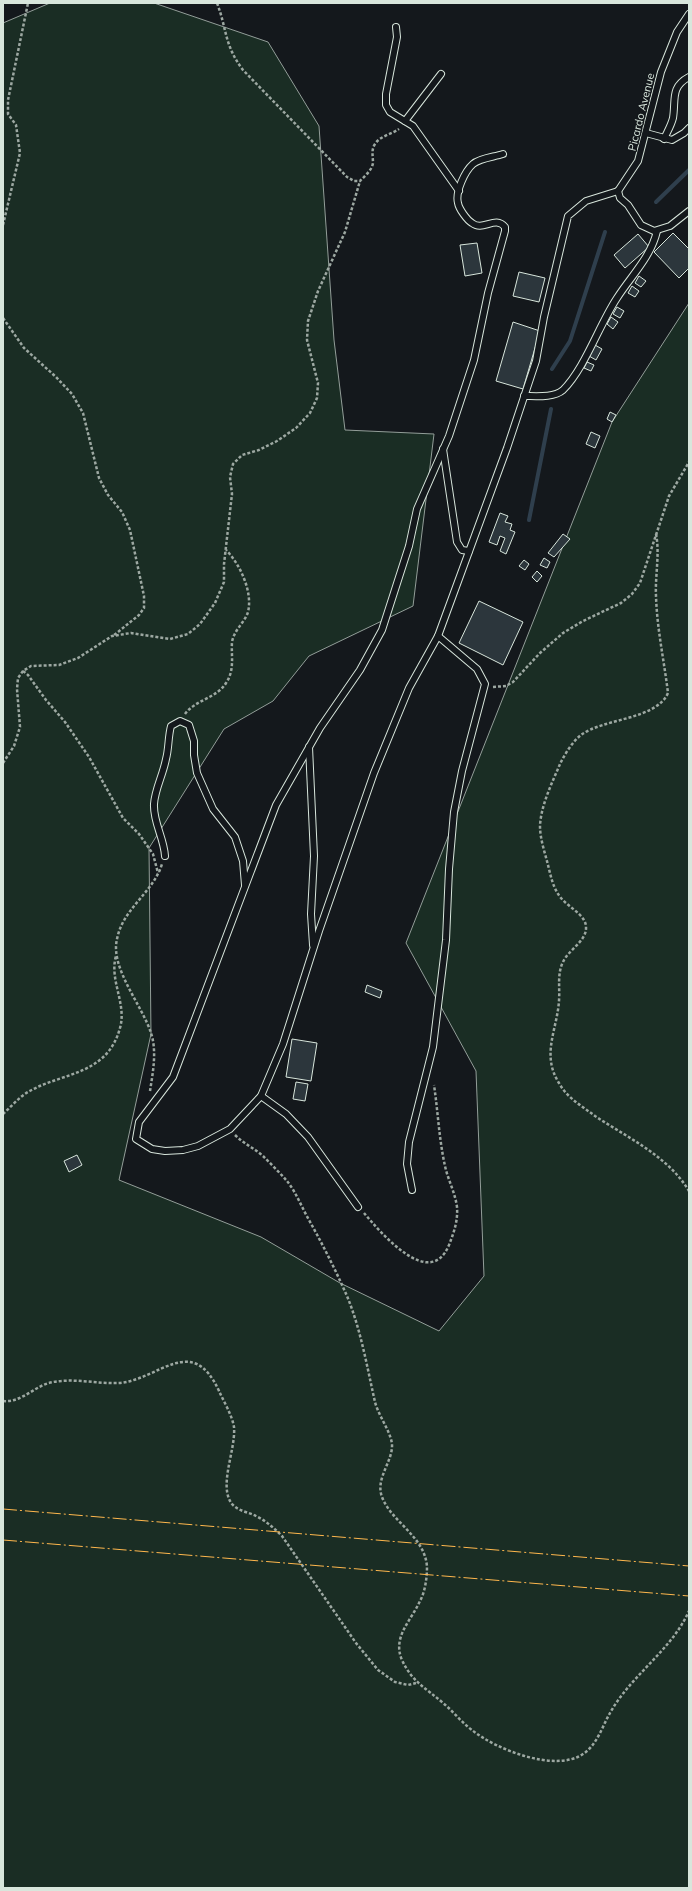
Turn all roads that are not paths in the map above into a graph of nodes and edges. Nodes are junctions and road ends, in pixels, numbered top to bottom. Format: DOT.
graph roads {
  1 [pos="689,14"];
  2 [pos="396,28"];
  3 [pos="441,74"];
  4 [pos="689,77"];
  5 [pos="405,121"];
  6 [pos="689,128"];
  7 [pos="646,133"];
  8 [pos="664,139"];
  9 [pos="502,154"];
  10 [pos="459,191"];
  11 [pos="618,191"];
  12 [pos="689,211"];
  13 [pos="658,231"];
  14 [pos="524,396"];
  15 [pos="443,448"];
  16 [pos="469,551"];
  17 [pos="438,636"];
  18 [pos="309,747"];
  19 [pos="165,856"];
  20 [pos="245,887"];
  21 [pos="313,949"];
  22 [pos="261,1096"];
  23 [pos="412,1190"];
  24 [pos="358,1207"];
  1 -- 7 [label="lane, Picardo Avenue"];
  2 -- 5 [label="lane"];
  3 -- 5 [label="lane"];
  4 -- 8 [label="lane"];
  5 -- 10 [label="lane"];
  6 -- 8 [label="lane"];
  7 -- 8 [label="lane"];
  7 -- 11 [label="lane, Picardo Avenue"];
  9 -- 10 [label="lane"];
  10 -- 15 [label="lane"];
  11 -- 13 [label="lane"];
  11 -- 14 [label="lane"];
  12 -- 13 [label="lane"];
  13 -- 14 [label="lane"];
  14 -- 16 [label="lane"];
  15 -- 16 [label="lane"];
  15 -- 18 [label="lane"];
  16 -- 17 [label="lane"];
  17 -- 21 [label="lane"];
  17 -- 23 [label="lane"];
  18 -- 20 [label="lane"];
  18 -- 21 [label="lane"];
  19 -- 20 [label="lane"];
  20 -- 22 [label="lane"];
  21 -- 22 [label="lane"];
  22 -- 24 [label="lane"];
}
